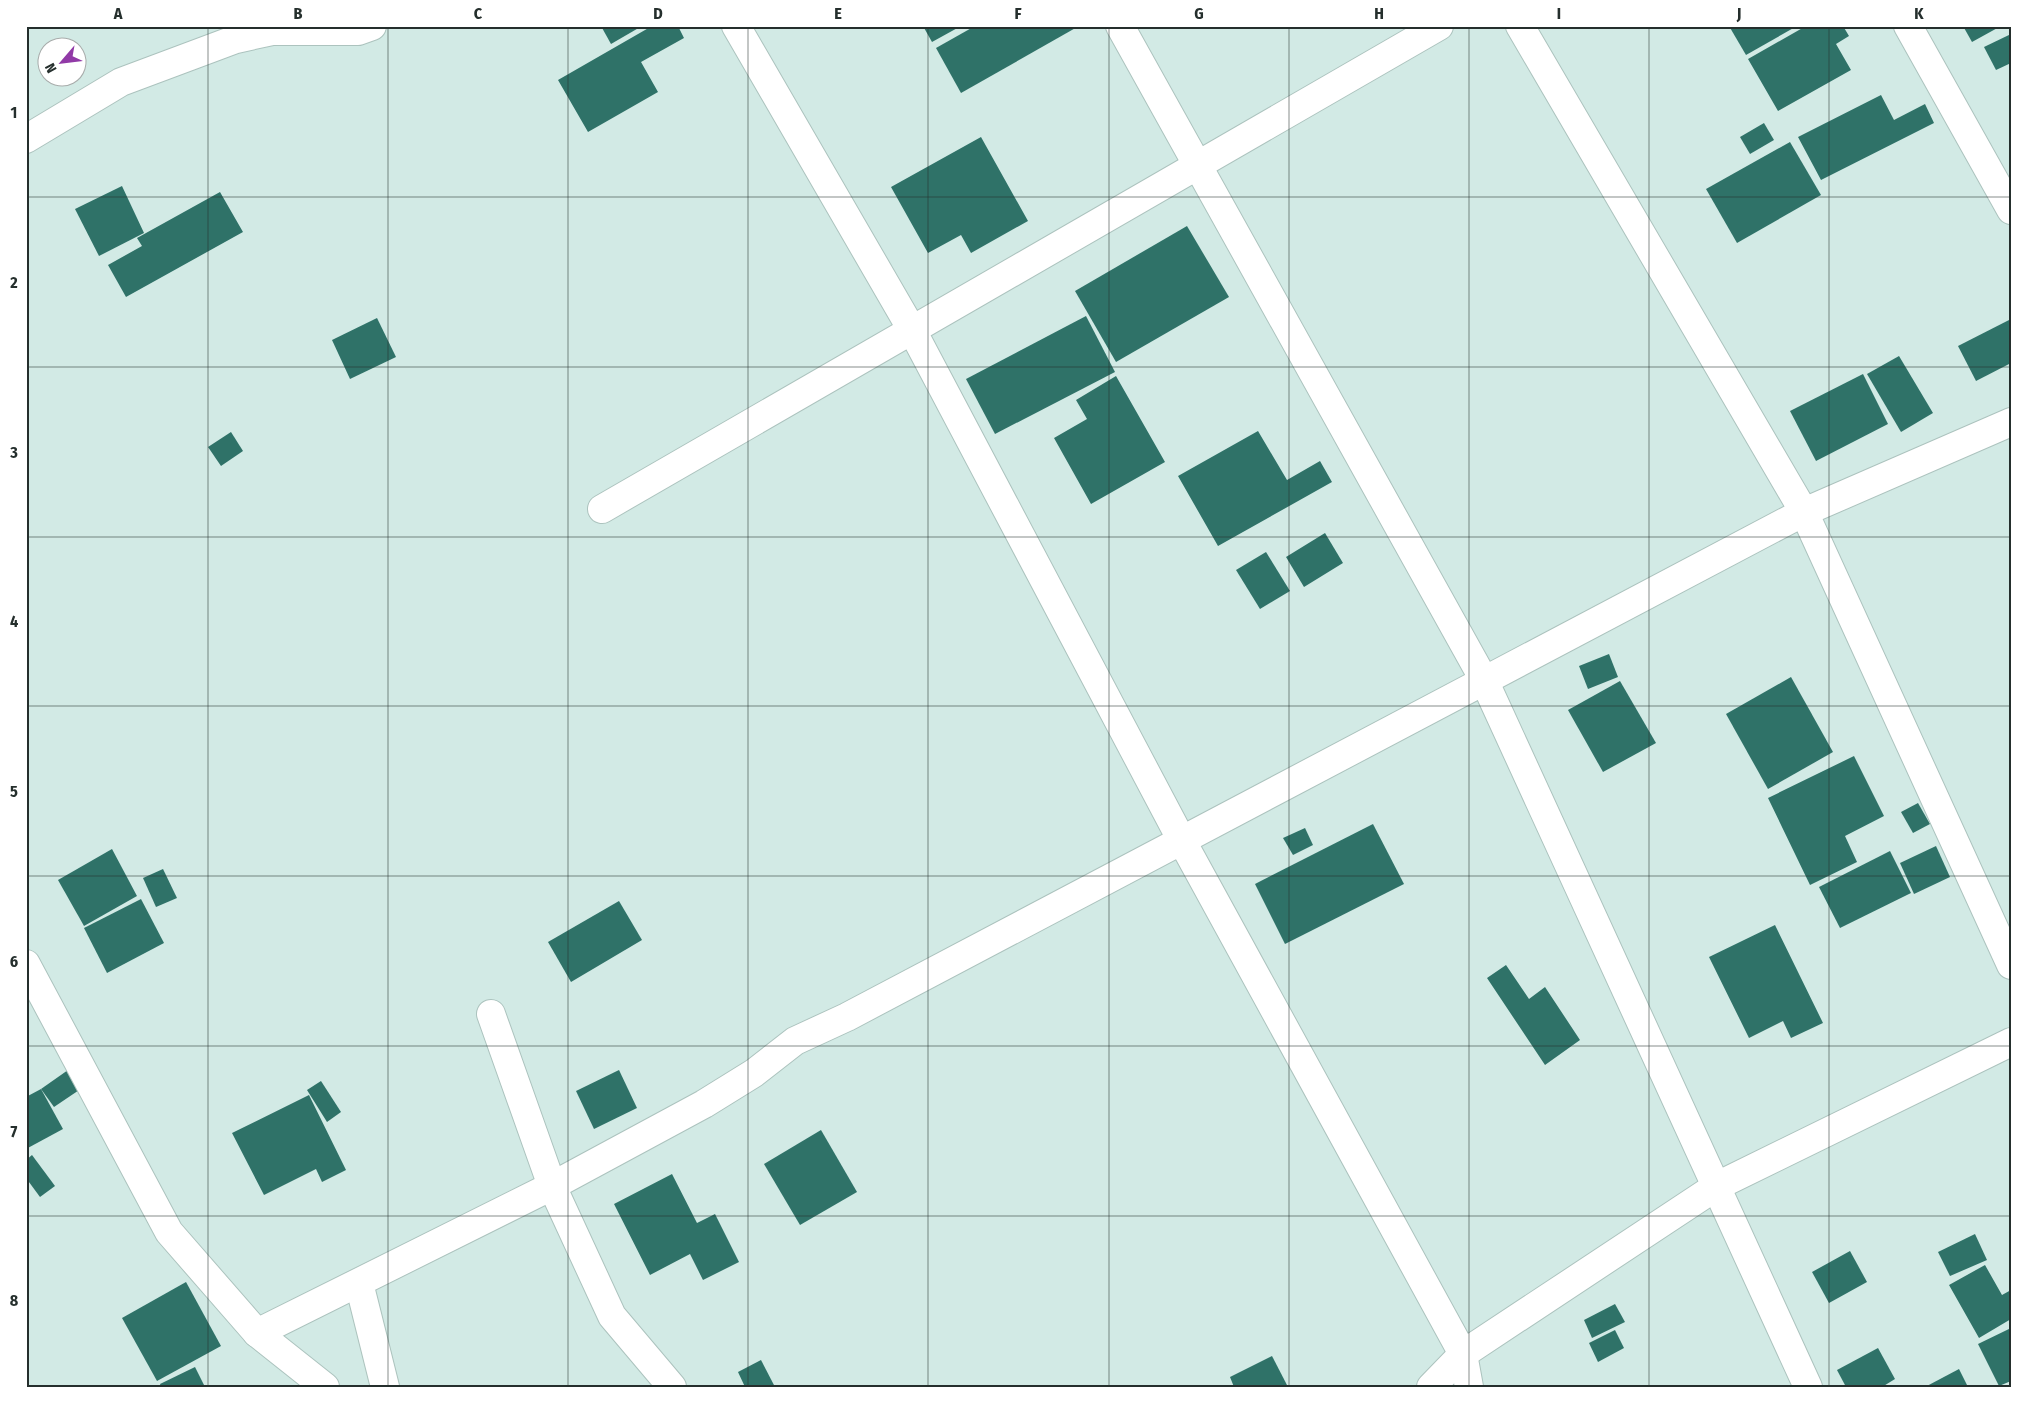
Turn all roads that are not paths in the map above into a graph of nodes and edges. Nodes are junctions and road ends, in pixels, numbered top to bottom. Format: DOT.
graph roads {
  1 [pos="372,26"];
  2 [pos="736,26"];
  3 [pos="1120,26"];
  4 [pos="1439,26"];
  5 [pos="1520,26"];
  6 [pos="1908,26"];
  7 [pos="325,28"];
  8 [pos="26,139"];
  9 [pos="1200,166"];
  10 [pos="2011,210"];
  11 [pos="912,330"];
  12 [pos="2011,422"];
  13 [pos="602,509"];
  14 [pos="1804,512"];
  15 [pos="1484,680"];
  16 [pos="1182,841"];
  17 [pos="26,964"];
  18 [pos="2011,965"];
  19 [pos="492,1014"];
  20 [pos="2011,1042"];
  21 [pos="552,1186"];
  22 [pos="1717,1186"];
  23 [pos="359,1283"];
  24 [pos="257,1334"];
  25 [pos="1463,1354"];
  26 [pos="325,1387"];
  27 [pos="385,1387"];
  28 [pos="672,1387"];
  29 [pos="1431,1387"];
  30 [pos="1469,1387"];
  31 [pos="1808,1387"];
  1 -- 7 [label="street"];
  2 -- 11 [label="street"];
  3 -- 9 [label="street"];
  4 -- 9 [label="street"];
  5 -- 14 [label="street"];
  6 -- 10 [label="street"];
  7 -- 8 [label="street"];
  9 -- 11 [label="street"];
  9 -- 15 [label="street"];
  11 -- 13 [label="street"];
  11 -- 16 [label="street"];
  12 -- 14 [label="street"];
  14 -- 15 [label="street"];
  14 -- 18 [label="street"];
  15 -- 16 [label="street"];
  15 -- 22 [label="street"];
  16 -- 21 [label="street"];
  16 -- 25 [label="street"];
  17 -- 24 [label="street"];
  19 -- 21 [label="street"];
  20 -- 22 [label="street"];
  21 -- 23 [label="street"];
  21 -- 28 [label="street"];
  22 -- 25 [label="street"];
  22 -- 31 [label="street"];
  23 -- 24 [label="street"];
  23 -- 27 [label="street"];
  24 -- 26 [label="street"];
  25 -- 29 [label="street"];
  25 -- 30 [label="street"];
}
